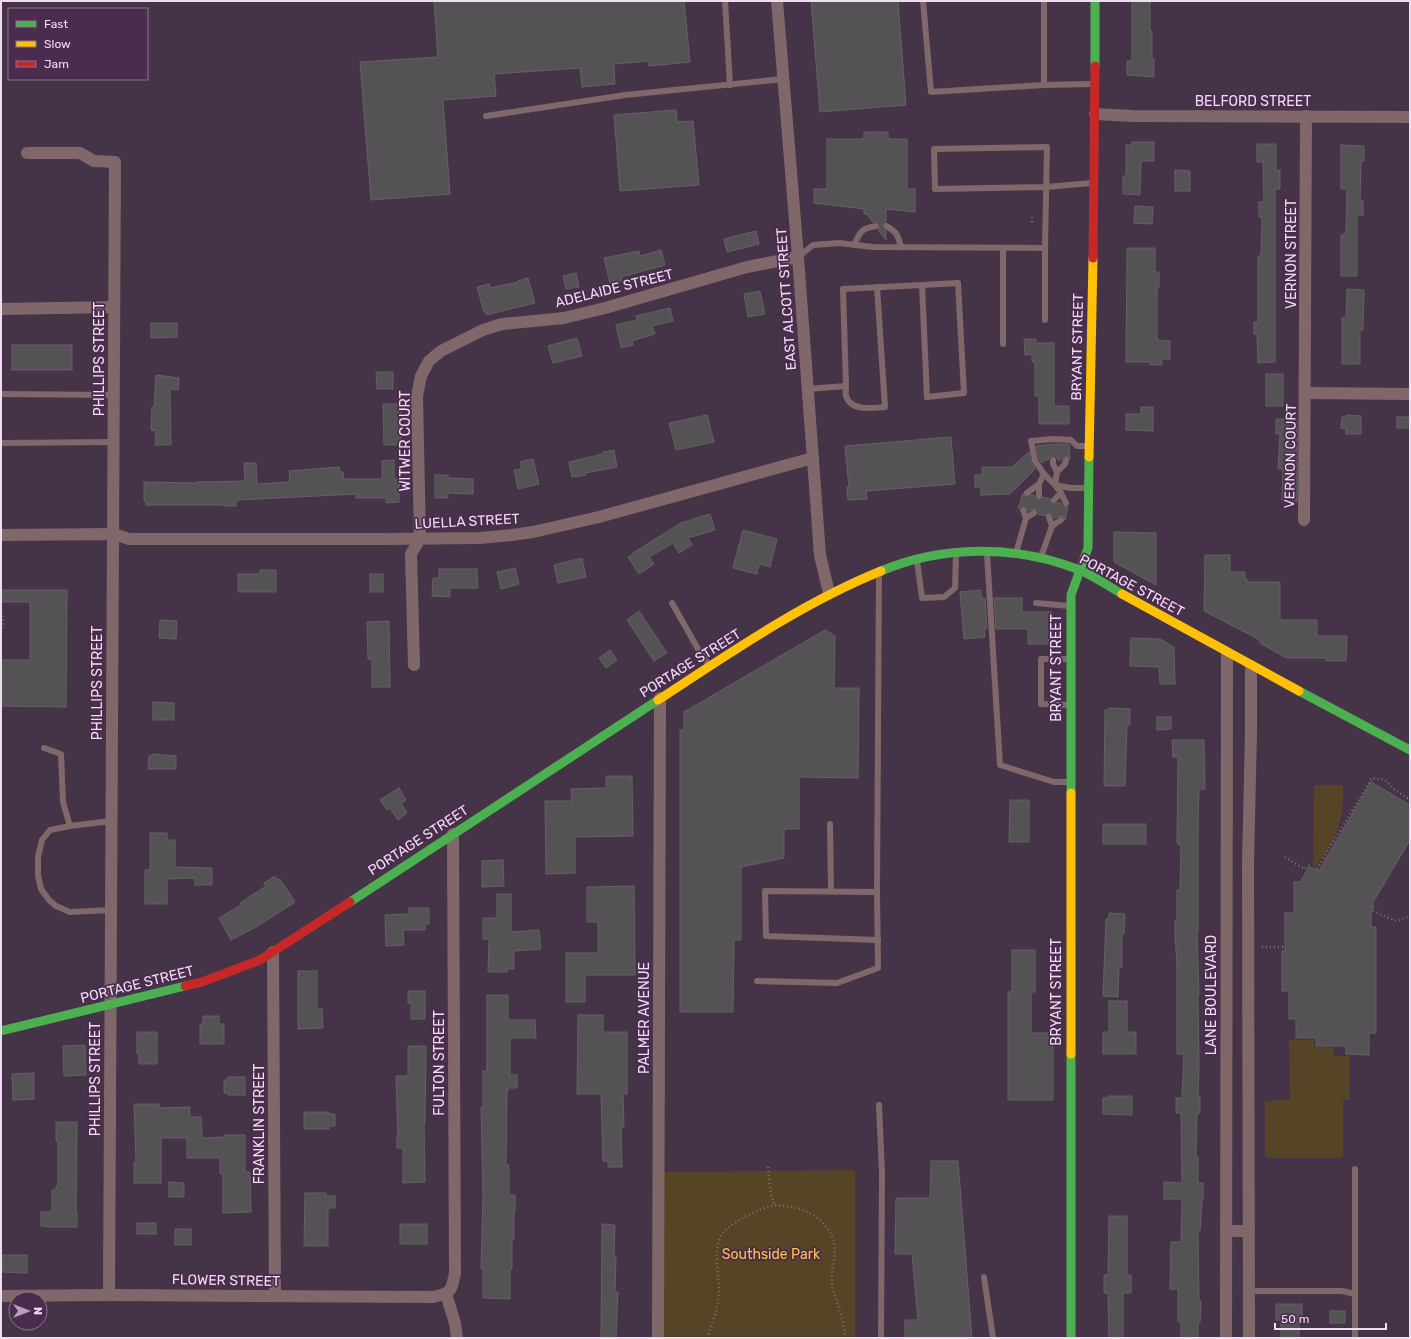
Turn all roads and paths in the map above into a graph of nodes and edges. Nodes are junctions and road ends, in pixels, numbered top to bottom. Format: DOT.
graph roads {
  1 [pos="725,1"];
  2 [pos="777,1"];
  3 [pos="923,1"];
  4 [pos="1044,1"];
  5 [pos="1095,1"];
  6 [pos="783,79"];
  7 [pos="1095,84"];
  8 [pos="730,85"];
  9 [pos="1044,85"];
  10 [pos="1095,114"];
  11 [pos="486,116"];
  12 [pos="1306,116"];
  13 [pos="1410,117"];
  14 [pos="27,153"];
  15 [pos="1094,183"];
  16 [pos="1046,187"];
  17 [pos="1032,217"];
  18 [pos="1032,224"];
  19 [pos="876,226"];
  20 [pos="886,226"];
  21 [pos="854,245"];
  22 [pos="901,248"];
  23 [pos="1003,248"];
  24 [pos="1045,248"];
  25 [pos="798,257"];
  26 [pos="922,284"];
  27 [pos="877,287"];
  28 [pos="114,307"];
  29 [pos="1,310"];
  30 [pos="1045,320"];
  31 [pos="1003,344"];
  32 [pos="440,350"];
  33 [pos="846,386"];
  34 [pos="808,388"];
  35 [pos="1306,393"];
  36 [pos="1,394"];
  37 [pos="1410,394"];
  38 [pos="114,395"];
  39 [pos="114,442"];
  40 [pos="1,443"];
  41 [pos="1089,446"];
  42 [pos="813,458"];
  43 [pos="1053,460"];
  44 [pos="1066,460"];
  45 [pos="1057,472"];
  46 [pos="1044,474"];
  47 [pos="1039,484"];
  48 [pos="1056,485"];
  49 [pos="1089,488"];
  50 [pos="1027,493"];
  51 [pos="1061,493"];
  52 [pos="1039,496"];
  53 [pos="1054,500"];
  54 [pos="1066,503"];
  55 [pos="1023,510"];
  56 [pos="1034,513"];
  57 [pos="1049,517"];
  58 [pos="1026,518"];
  59 [pos="1061,520"];
  60 [pos="1304,520"];
  61 [pos="1052,526"];
  62 [pos="114,534"];
  63 [pos="1,535"];
  64 [pos="420,539"];
  65 [pos="987,552"];
  66 [pos="956,553"];
  67 [pos="1016,554"];
  68 [pos="917,559"];
  69 [pos="1041,559"];
  70 [pos="1079,570"];
  71 [pos="879,571"];
  72 [pos="828,593"];
  73 [pos="672,603"];
  74 [pos="1036,603"];
  75 [pos="1070,607"];
  76 [pos="1,612"];
  77 [pos="1,629"];
  78 [pos="1227,653"];
  79 [pos="1070,659"];
  80 [pos="414,665"];
  81 [pos="1251,666"];
  82 [pos="710,667"];
  83 [pos="660,698"];
  84 [pos="1070,705"];
  85 [pos="44,748"];
  86 [pos="1410,750"];
  87 [pos="1070,782"];
  88 [pos="1410,798"];
  89 [pos="111,821"];
  90 [pos="830,824"];
  91 [pos="70,826"];
  92 [pos="453,834"];
  93 [pos="1285,857"];
  94 [pos="1310,865"];
  95 [pos="1318,869"];
  96 [pos="831,891"];
  97 [pos="877,892"];
  98 [pos="111,910"];
  99 [pos="1373,911"];
  100 [pos="1410,916"];
  101 [pos="878,940"];
  102 [pos="1262,947"];
  103 [pos="1285,947"];
  104 [pos="273,952"];
  105 [pos="757,982"];
  106 [pos="1226,993"];
  107 [pos="1248,993"];
  108 [pos="110,1005"];
  109 [pos="1,1031"];
  110 [pos="879,1105"];
  111 [pos="768,1167"];
  112 [pos="1354,1169"];
  113 [pos="775,1206"];
  114 [pos="1226,1231"];
  115 [pos="1249,1231"];
  116 [pos="984,1277"];
  117 [pos="1249,1291"];
  118 [pos="448,1293"];
  119 [pos="1355,1294"];
  120 [pos="109,1295"];
  121 [pos="1,1296"];
  122 [pos="275,1296"];
  123 [pos="457,1338"];
  124 [pos="658,1338"];
  125 [pos="707,1338"];
  126 [pos="845,1338"];
  127 [pos="881,1338"];
  128 [pos="993,1338"];
  129 [pos="1071,1338"];
  130 [pos="1226,1338"];
  131 [pos="1249,1338"];
  132 [pos="1355,1338"];
  1 -- 8 [label="lane"];
  2 -- 6 [label="street, EAST ALCOTT STREET"];
  3 -- 9 [label="lane"];
  4 -- 9 [label="lane"];
  5 -- 7 [label="main road, BRYANT STREET"];
  6 -- 8 [label="lane"];
  6 -- 25 [label="street, EAST ALCOTT STREET"];
  7 -- 9 [label="lane"];
  7 -- 10 [label="main road, BRYANT STREET"];
  8 -- 11 [label="lane"];
  10 -- 12 [label="street, BELFORD STREET"];
  10 -- 15 [label="main road, BRYANT STREET"];
  12 -- 13 [label="street, BELFORD STREET"];
  12 -- 35 [label="street, VERNON STREET"];
  14 -- 28 [label="street, PHILLIPS STREET"];
  15 -- 16 [label="lane"];
  15 -- 41 [label="main road, BRYANT STREET"];
  16 -- 16 [label="lane"];
  16 -- 24 [label="lane"];
  17 -- 18 [label="path"];
  19 -- 21 [label="lane"];
  20 -- 22 [label="lane"];
  21 -- 22 [label="lane"];
  21 -- 25 [label="lane"];
  22 -- 23 [label="lane"];
  23 -- 24 [label="lane"];
  23 -- 31 [label="lane"];
  24 -- 30 [label="lane"];
  25 -- 32 [label="street, ADELAIDE STREET"];
  25 -- 34 [label="street, EAST ALCOTT STREET"];
  26 -- 26 [label="lane"];
  26 -- 27 [label="lane"];
  27 -- 33 [label="lane"];
  27 -- 33 [label="lane"];
  28 -- 29 [label="street"];
  28 -- 38 [label="street, PHILLIPS STREET"];
  32 -- 64 [label="street, WITWER COURT"];
  33 -- 34 [label="lane"];
  34 -- 42 [label="street, EAST ALCOTT STREET"];
  35 -- 37 [label="street"];
  35 -- 60 [label="street, VERNON COURT"];
  36 -- 38 [label="lane"];
  38 -- 39 [label="street, PHILLIPS STREET"];
  39 -- 40 [label="lane"];
  39 -- 62 [label="street, PHILLIPS STREET"];
  41 -- 46 [label="lane"];
  41 -- 49 [label="main road, BRYANT STREET"];
  42 -- 64 [label="street, LUELLA STREET"];
  42 -- 72 [label="street, EAST ALCOTT STREET"];
  43 -- 45 [label="lane"];
  44 -- 45 [label="lane"];
  45 -- 48 [label="lane"];
  46 -- 47 [label="lane"];
  46 -- 48 [label="lane"];
  47 -- 50 [label="lane"];
  47 -- 52 [label="lane"];
  48 -- 49 [label="lane"];
  48 -- 51 [label="lane"];
  49 -- 70 [label="main road, BRYANT STREET"];
  51 -- 53 [label="lane"];
  51 -- 54 [label="lane"];
  55 -- 58 [label="lane"];
  56 -- 58 [label="lane"];
  57 -- 61 [label="lane"];
  58 -- 67 [label="lane"];
  59 -- 61 [label="lane"];
  61 -- 69 [label="lane"];
  62 -- 63 [label="street, LUELLA STREET"];
  62 -- 64 [label="street, LUELLA STREET"];
  62 -- 89 [label="street, PHILLIPS STREET"];
  64 -- 80 [label="street"];
  65 -- 66 [label="main road, PORTAGE STREET"];
  65 -- 67 [label="main road, PORTAGE STREET"];
  65 -- 87 [label="lane"];
  66 -- 68 [label="main road, PORTAGE STREET"];
  66 -- 68 [label="lane"];
  67 -- 69 [label="main road, PORTAGE STREET"];
  68 -- 71 [label="main road, PORTAGE STREET"];
  69 -- 70 [label="main road, PORTAGE STREET"];
  70 -- 75 [label="main road, BRYANT STREET"];
  70 -- 78 [label="main road, PORTAGE STREET"];
  71 -- 72 [label="main road, PORTAGE STREET"];
  71 -- 97 [label="lane"];
  72 -- 82 [label="main road, PORTAGE STREET"];
  73 -- 82 [label="lane"];
  74 -- 75 [label="lane"];
  75 -- 79 [label="main road, BRYANT STREET"];
  76 -- 77 [label="path"];
  78 -- 81 [label="main road, PORTAGE STREET"];
  78 -- 106 [label="street, LANE BOULEVARD"];
  79 -- 84 [label="main road, BRYANT STREET"];
  79 -- 84 [label="lane"];
  81 -- 86 [label="main road, PORTAGE STREET"];
  81 -- 107 [label="street"];
  82 -- 83 [label="main road, PORTAGE STREET"];
  83 -- 92 [label="main road, PORTAGE STREET"];
  83 -- 124 [label="street, PALMER AVENUE"];
  84 -- 87 [label="main road, BRYANT STREET"];
  85 -- 91 [label="lane"];
  87 -- 129 [label="main road, BRYANT STREET"];
  88 -- 95 [label="path"];
  89 -- 91 [label="lane"];
  89 -- 98 [label="street, PHILLIPS STREET"];
  90 -- 96 [label="lane"];
  91 -- 98 [label="lane"];
  92 -- 104 [label="main road, PORTAGE STREET"];
  92 -- 118 [label="street, FULTON STREET"];
  93 -- 94 [label="path"];
  96 -- 97 [label="lane"];
  96 -- 101 [label="lane"];
  97 -- 101 [label="lane"];
  98 -- 108 [label="street, PHILLIPS STREET"];
  99 -- 100 [label="path"];
  101 -- 105 [label="lane"];
  102 -- 103 [label="path"];
  104 -- 108 [label="main road, PORTAGE STREET"];
  104 -- 122 [label="street, FRANKLIN STREET"];
  106 -- 107 [label="street"];
  106 -- 114 [label="street, LANE BOULEVARD"];
  107 -- 115 [label="street"];
  108 -- 109 [label="main road, PORTAGE STREET"];
  108 -- 120 [label="street, PHILLIPS STREET"];
  110 -- 127 [label="lane"];
  111 -- 113 [label="path"];
  112 -- 119 [label="lane"];
  113 -- 125 [label="path"];
  113 -- 126 [label="path"];
  114 -- 115 [label="street"];
  114 -- 130 [label="street, LANE BOULEVARD"];
  115 -- 117 [label="street"];
  116 -- 128 [label="lane"];
  117 -- 119 [label="lane"];
  117 -- 131 [label="street"];
  118 -- 122 [label="street, FLOWER STREET"];
  118 -- 123 [label="street"];
  119 -- 132 [label="lane"];
  120 -- 121 [label="street, FLOWER STREET"];
  120 -- 122 [label="street, FLOWER STREET"];
}
